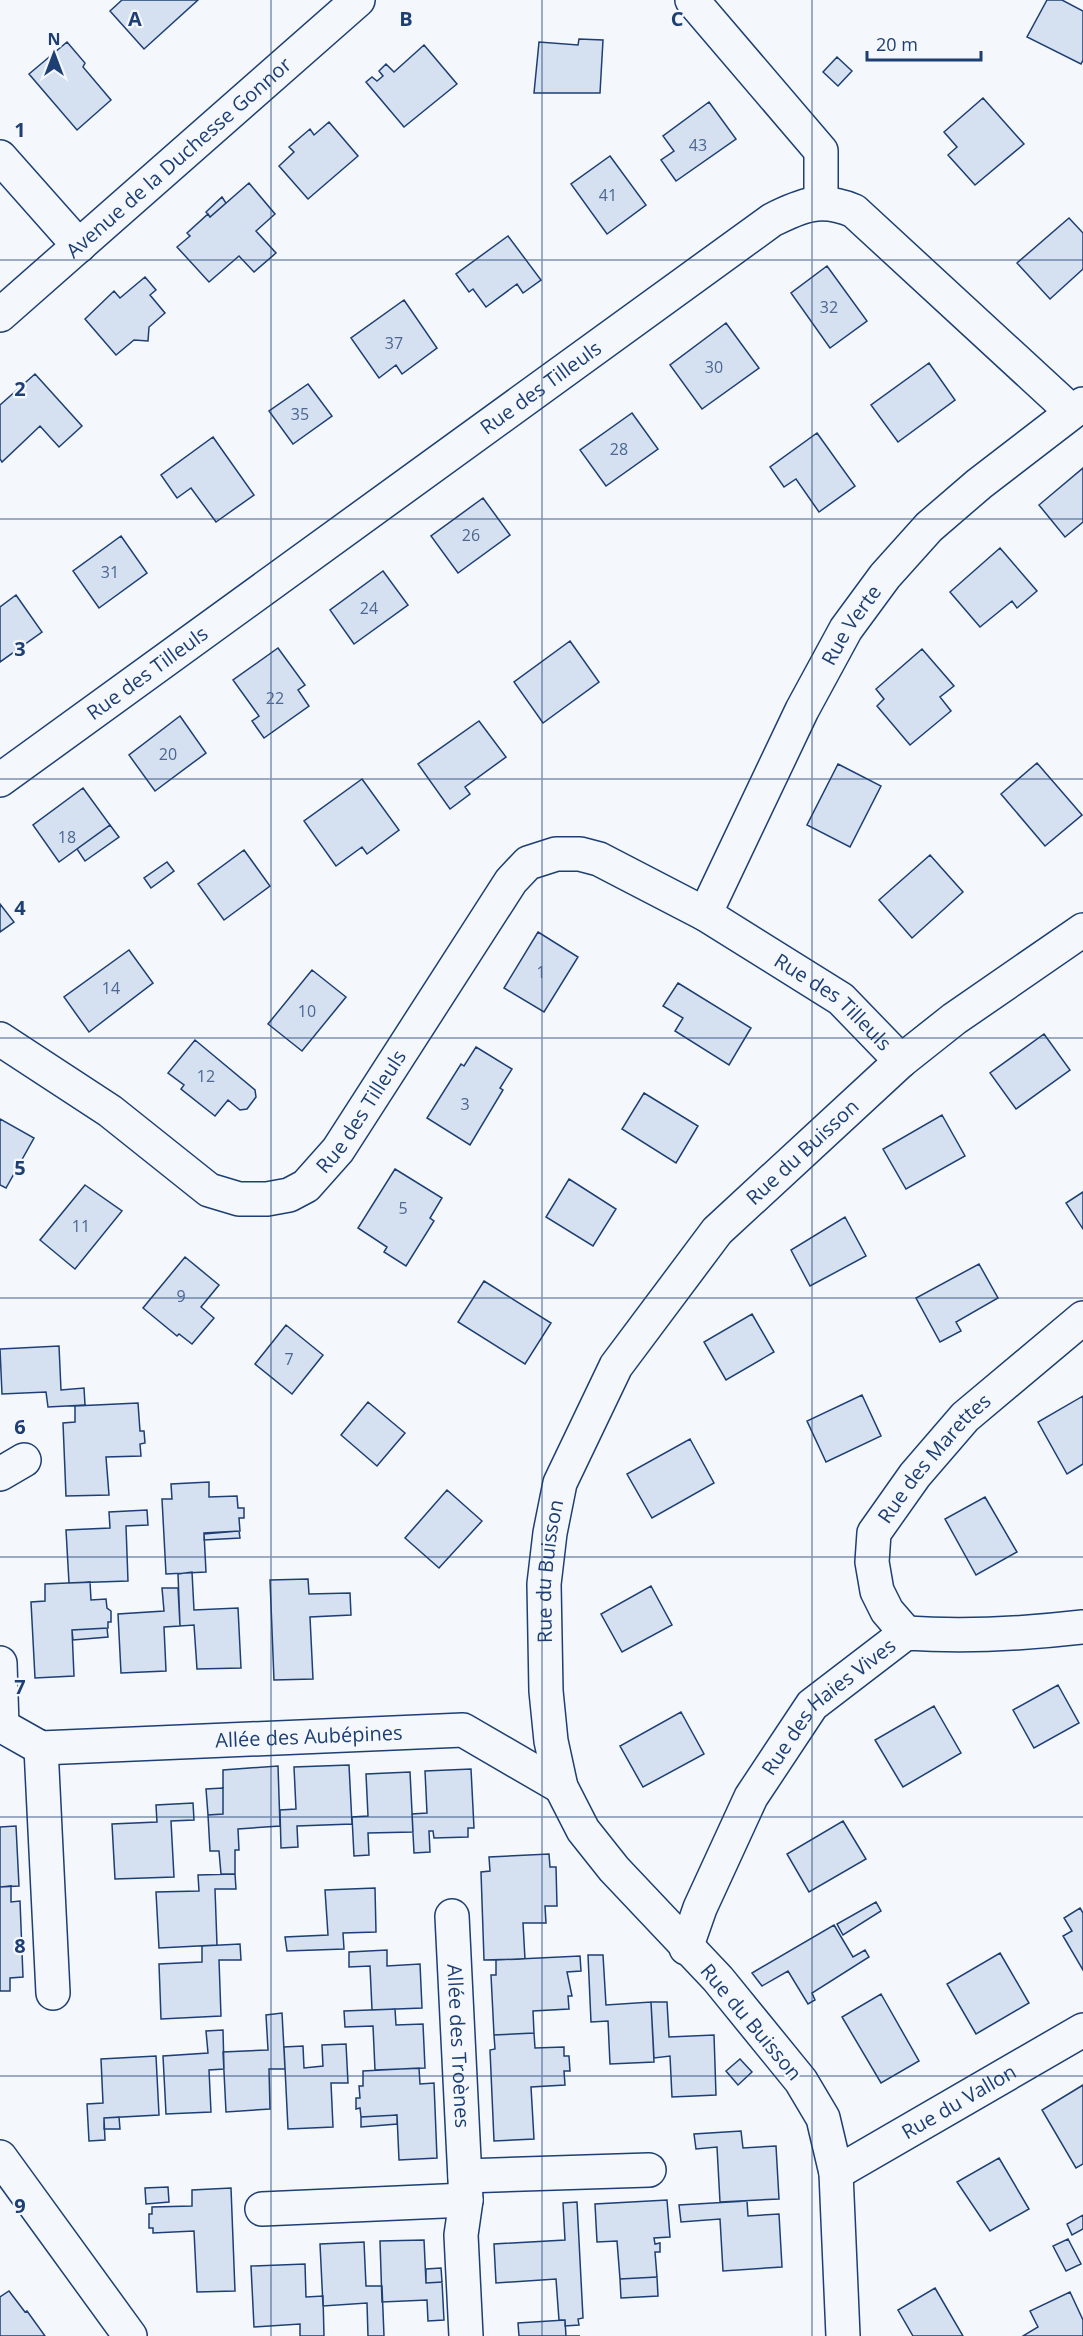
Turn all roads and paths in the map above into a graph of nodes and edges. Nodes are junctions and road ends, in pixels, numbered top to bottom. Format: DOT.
graph roads {
  1 [pos="358,0"];
  2 [pos="692,0"];
  3 [pos="0,157"];
  4 [pos="821,202"];
  5 [pos="79,246"];
  6 [pos="0,315"];
  7 [pos="1077,408"];
  8 [pos="0,780"];
  9 [pos="705,914"];
  10 [pos="1083,930"];
  11 [pos="0,1039"];
  12 [pos="901,1061"];
  13 [pos="1083,1318"];
  14 [pos="1083,1627"];
  15 [pos="906,1633"];
  16 [pos="0,1663"];
  17 [pos="41,1748"];
  18 [pos="561,1787"];
  19 [pos="452,1916"];
  20 [pos="687,1948"];
  21 [pos="53,1993"];
  22 [pos="1083,2030"];
  23 [pos="0,2157"];
  24 [pos="649,2170"];
  25 [pos="836,2173"];
  26 [pos="466,2188"];
  27 [pos="262,2209"];
  28 [pos="130,2336"];
  29 [pos="466,2336"];
  30 [pos="843,2336"];
  1 -- 5 [label="street, Avenue de la Duchesse Gonnor"];
  2 -- 4 [label="street"];
  3 -- 5 [label="street"];
  4 -- 7 [label="street, Rue des Tilleuls"];
  4 -- 8 [label="street, Rue des Tilleuls"];
  5 -- 6 [label="street, Avenue de la Duchesse Gonnor"];
  7 -- 9 [label="street, Rue Verte"];
  9 -- 11 [label="street, Rue des Tilleuls"];
  9 -- 12 [label="street, Rue des Tilleuls"];
  10 -- 12 [label="street, Rue du Buisson"];
  12 -- 18 [label="street, Rue du Buisson"];
  13 -- 15 [label="street, Rue des Marettes"];
  14 -- 15 [label="street, Rue des Haies Vives"];
  15 -- 20 [label="street, Rue des Haies Vives"];
  16 -- 17 [label="street"];
  17 -- 18 [label="street, Allée des Aubépines"];
  17 -- 21 [label="street"];
  18 -- 20 [label="street, Rue du Buisson"];
  19 -- 26 [label="street, Allée des Troènes"];
  20 -- 25 [label="street, Rue du Buisson"];
  22 -- 25 [label="street, Rue du Vallon"];
  23 -- 28 [label="street"];
  24 -- 26 [label="street"];
  25 -- 30 [label="street, Rue du Buisson"];
  26 -- 27 [label="street"];
  26 -- 29 [label="street, Allée des Troènes"];
}
